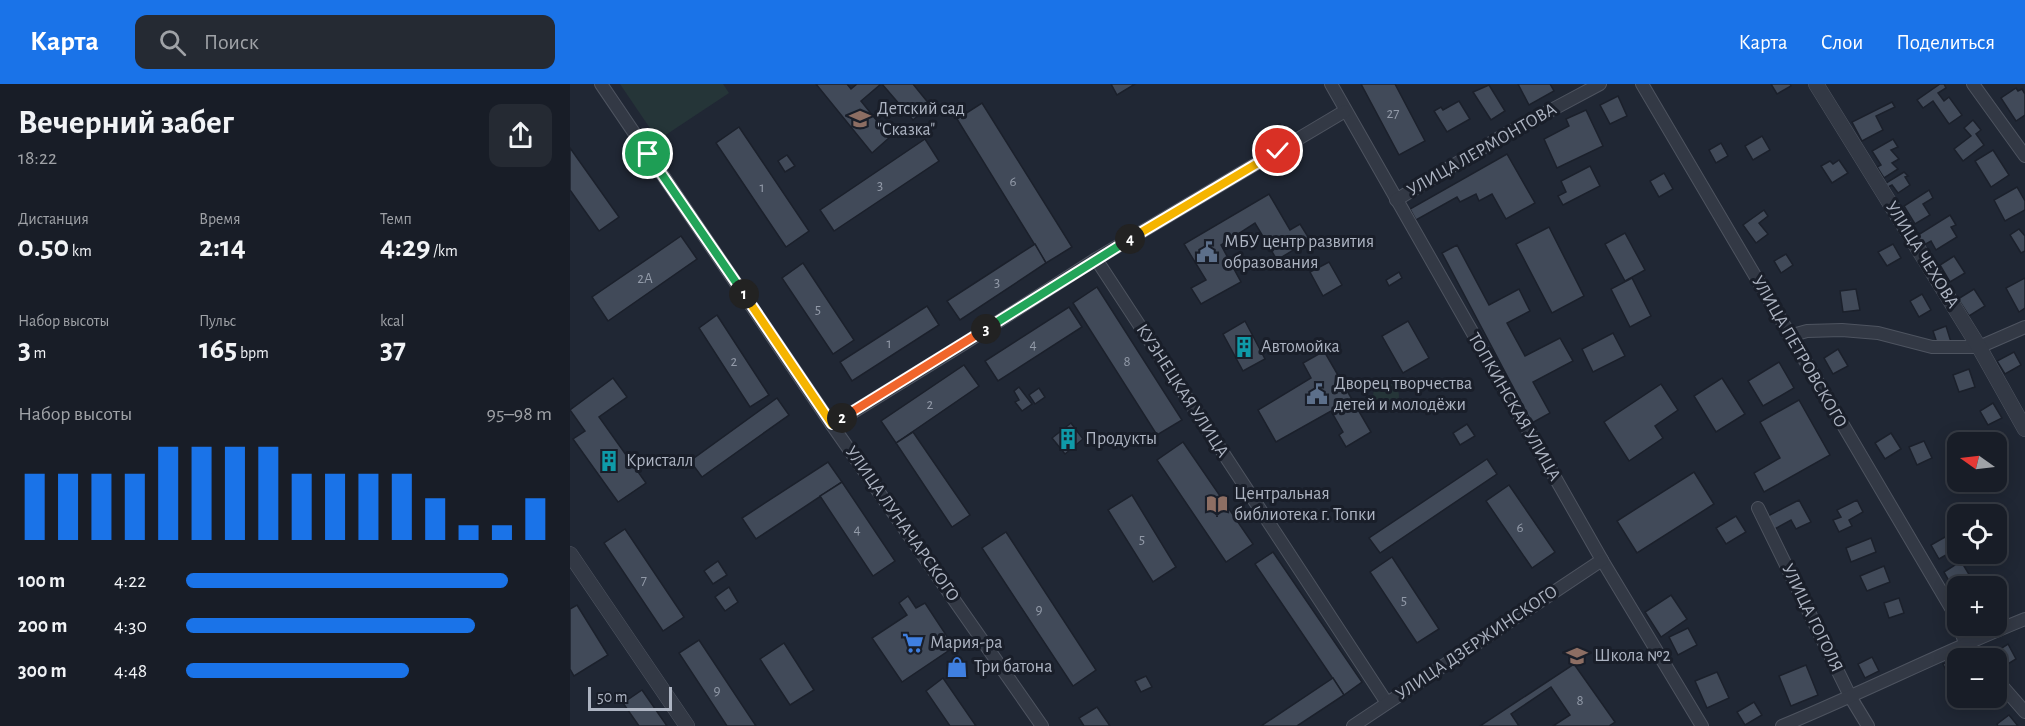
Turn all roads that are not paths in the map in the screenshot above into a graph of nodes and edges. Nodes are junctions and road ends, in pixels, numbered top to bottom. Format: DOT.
graph roads {
  1 [pos="601,84"];
  2 [pos="1331,84"];
  3 [pos="1599,84"];
  4 [pos="1642,84"];
  5 [pos="1816,84"];
  6 [pos="1973,84"];
  7 [pos="1345,111"];
  8 [pos="2025,156"];
  9 [pos="1396,200"];
  10 [pos="1096,259"];
  11 [pos="2025,327"];
  12 [pos="1789,336"];
  13 [pos="1979,348"];
  14 [pos="832,424"];
  15 [pos="2025,429"];
  16 [pos="1758,508"];
  17 [pos="570,554"];
  18 [pos="1602,561"];
  19 [pos="1947,602"];
  20 [pos="2025,619"];
  21 [pos="1963,636"];
  22 [pos="1965,643"];
  23 [pos="1970,648"];
  24 [pos="2007,692"];
  25 [pos="1851,698"];
  26 [pos="1388,703"];
  27 [pos="2025,712"];
  28 [pos="687,726"];
  29 [pos="1042,726"];
  30 [pos="1353,726"];
  31 [pos="1702,726"];
  32 [pos="1782,726"];
  33 [pos="1868,726"];
  1 -- 14 [label="street, УЛИЦА ЛУНАЧАРСКОГО"];
  2 -- 7 [label="street, ТОПКИНСКАЯ УЛИЦА"];
  3 -- 9 [label="street, УЛИЦА ЛЕРМОНТОВА"];
  4 -- 12 [label="street, УЛИЦА ПЕТРОВСКОГО"];
  5 -- 13 [label="street, УЛИЦА ЧЕХОВА"];
  6 -- 8 [label="street"];
  7 -- 9 [label="street, ТОПКИНСКАЯ УЛИЦА"];
  7 -- 10 [label="street"];
  9 -- 18 [label="street, ТОПКИНСКАЯ УЛИЦА"];
  10 -- 14 [label="street"];
  10 -- 26 [label="street, КУЗНЕЦКАЯ УЛИЦА"];
  11 -- 13 [label="street"];
  12 -- 13 [label="street"];
  12 -- 19 [label="street, УЛИЦА ПЕТРОВСКОГО"];
  13 -- 15 [label="street, УЛИЦА ЧЕХОВА"];
  14 -- 29 [label="street, УЛИЦА ЛУНАЧАРСКОГО"];
  16 -- 25 [label="street, УЛИЦА ГОГОЛЯ"];
  17 -- 28 [label="street"];
  18 -- 26 [label="street, УЛИЦА ДЗЕРЖИНСКОГО"];
  18 -- 31 [label="street, ТОПКИНСКАЯ УЛИЦА"];
  20 -- 22 [label="street"];
  21 -- 22 [label="street"];
  22 -- 23 [label="street"];
  22 -- 25 [label="street"];
  24 -- 27 [label="street"];
  25 -- 32 [label="street"];
  25 -- 33 [label="street, УЛИЦА ГОГОЛЯ"];
  26 -- 30 [label="street, УЛИЦА ДЗЕРЖИНСКОГО"];
}
